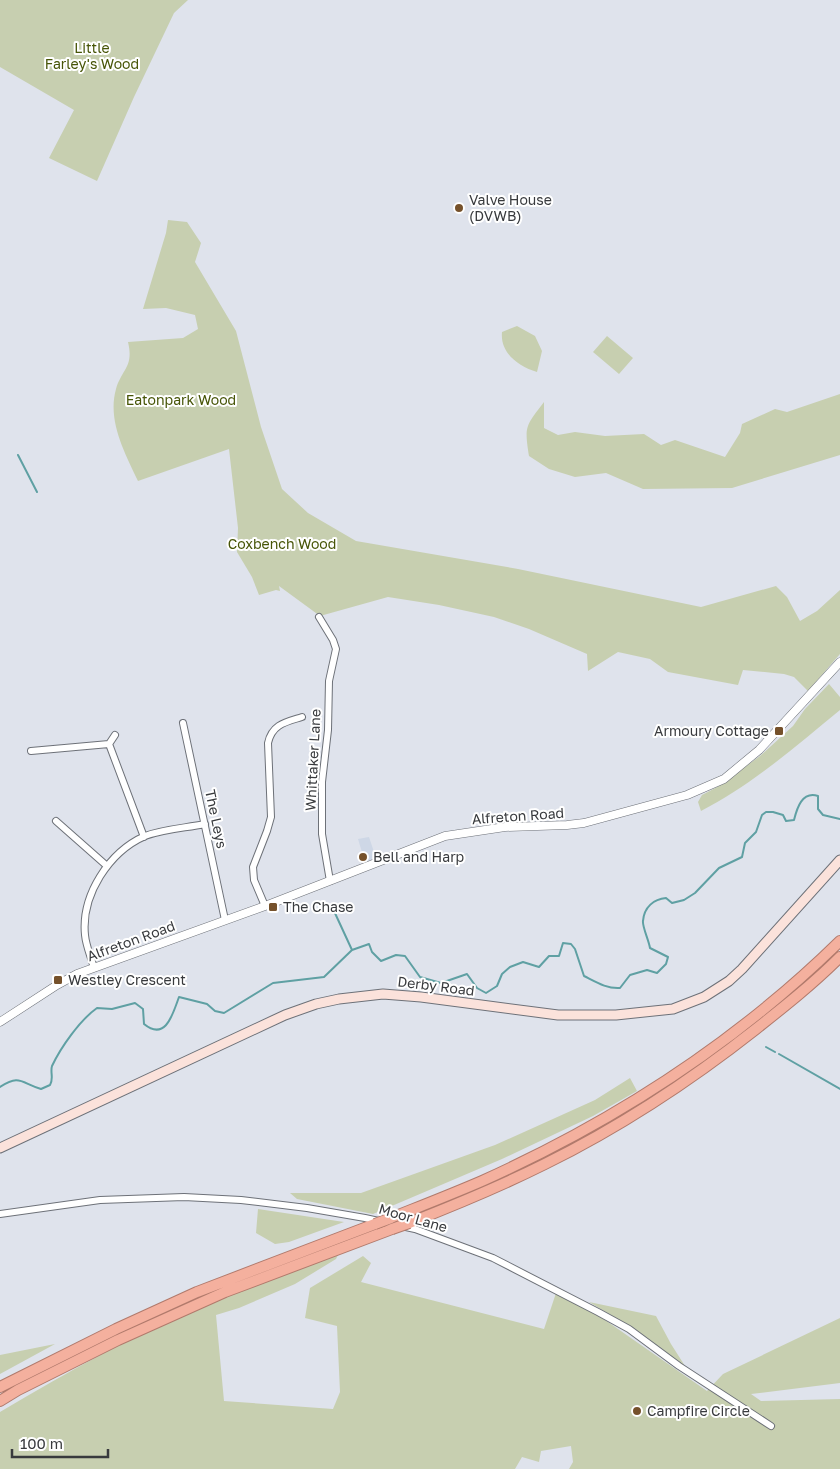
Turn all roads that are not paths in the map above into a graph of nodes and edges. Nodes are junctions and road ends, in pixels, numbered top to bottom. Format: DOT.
graph roads {
  1 [pos="319,617"];
  2 [pos="840,662"];
  3 [pos="302,717"];
  4 [pos="183,722"];
  5 [pos="115,735"];
  6 [pos="109,744"];
  7 [pos="39,758"];
  8 [pos="56,821"];
  9 [pos="205,824"];
  10 [pos="144,837"];
  11 [pos="840,860"];
  12 [pos="107,866"];
  13 [pos="330,881"];
  14 [pos="265,906"];
  15 [pos="226,920"];
  16 [pos="840,941"];
  17 [pos="840,958"];
  18 [pos="94,968"];
  19 [pos="0,1022"];
  20 [pos="0,1148"];
  21 [pos="0,1214"];
  22 [pos="0,1387"];
  23 [pos="0,1401"];
  24 [pos="771,1426"];
  1 -- 13 [label="street, Whittaker Lane"];
  2 -- 13 [label="street, Alfreton Road"];
  3 -- 14 [label="street"];
  4 -- 9 [label="street, The Leys"];
  5 -- 6 [label="street"];
  6 -- 7 [label="street"];
  6 -- 10 [label="street"];
  8 -- 12 [label="street"];
  9 -- 10 [label="street"];
  9 -- 15 [label="street, The Leys"];
  10 -- 12 [label="street"];
  11 -- 20 [label="main road, Derby Road"];
  12 -- 18 [label="street"];
  13 -- 14 [label="street, Alfreton Road"];
  14 -- 15 [label="street, Alfreton Road"];
  15 -- 18 [label="street, Alfreton Road"];
  16 -- 22 [label="highway, bridge"];
  17 -- 23 [label="highway, bridge"];
  18 -- 19 [label="street, Alfreton Road"];
  21 -- 24 [label="street, Moor Lane"];
}
